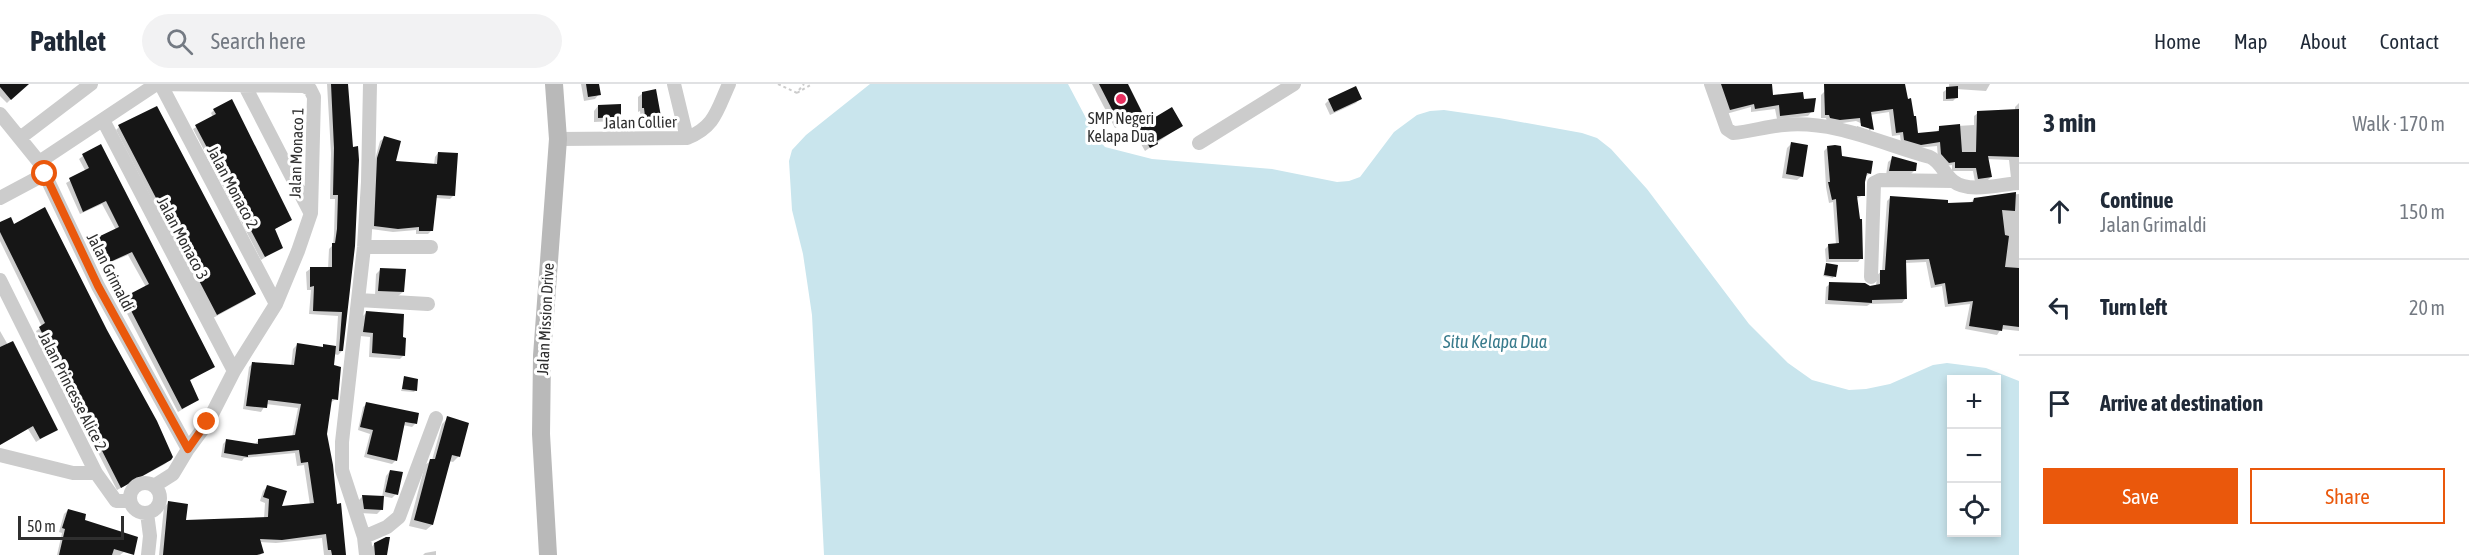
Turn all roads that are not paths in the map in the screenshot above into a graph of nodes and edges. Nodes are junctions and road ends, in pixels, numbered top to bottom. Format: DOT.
graph roads {
  1 [pos="91,84"];
  2 [pos="370,84"];
  3 [pos="554,84"];
  4 [pos="674,84"];
  5 [pos="729,84"];
  6 [pos="1294,84"];
  7 [pos="1711,84"];
  8 [pos="156,85"];
  9 [pos="245,86"];
  10 [pos="103,120"];
  11 [pos="3,124"];
  12 [pos="20,138"];
  13 [pos="687,138"];
  14 [pos="558,139"];
  15 [pos="1199,143"];
  16 [pos="42,168"];
  17 [pos="1953,181"];
  18 [pos="2019,183"];
  19 [pos="0,198"];
  20 [pos="310,213"];
  21 [pos="432,247"];
  22 [pos="364,248"];
  23 [pos="1871,277"];
  24 [pos="0,280"];
  25 [pos="358,300"];
  26 [pos="276,303"];
  27 [pos="428,304"];
  28 [pos="234,372"];
  29 [pos="436,418"];
  30 [pos="188,449"];
  31 [pos="0,455"];
  32 [pos="96,473"];
  33 [pos="154,486"];
  34 [pos="130,501"];
  35 [pos="147,513"];
  36 [pos="364,537"];
  37 [pos="148,555"];
  38 [pos="366,555"];
  39 [pos="548,555"];
  1 -- 12 [label="street"];
  2 -- 22 [label="street"];
  3 -- 14 [label="street, Jalan Mission Drive"];
  4 -- 13 [label="street"];
  5 -- 13 [label="street, Jalan Collier"];
  6 -- 15 [label="street"];
  7 -- 17 [label="street"];
  8 -- 9 [label="street"];
  8 -- 10 [label="street"];
  8 -- 26 [label="street, Jalan Monaco 2"];
  9 -- 20 [label="street, Jalan Monaco 1"];
  9 -- 20 [label="street, Jalan Monaco 1"];
  10 -- 16 [label="street"];
  10 -- 28 [label="street, Jalan Monaco 3"];
  11 -- 12 [label="street, Jalan Grimaldi"];
  12 -- 16 [label="street, Jalan Grimaldi"];
  13 -- 14 [label="street, Jalan Collier"];
  14 -- 39 [label="street, Jalan Mission Drive"];
  16 -- 19 [label="street"];
  16 -- 30 [label="street, Jalan Grimaldi"];
  17 -- 18 [label="street"];
  17 -- 23 [label="street"];
  20 -- 26 [label="street"];
  21 -- 22 [label="street"];
  22 -- 25 [label="street"];
  24 -- 32 [label="street, Jalan Princesse Alice 2"];
  25 -- 27 [label="street"];
  25 -- 36 [label="street"];
  26 -- 28 [label="street"];
  28 -- 30 [label="street"];
  29 -- 36 [label="street"];
  30 -- 33 [label="street"];
  31 -- 32 [label="street"];
  32 -- 34 [label="street, Jalan Princesse Alice 2"];
  33 -- 34 [label="street"];
  33 -- 35 [label="street"];
  34 -- 35 [label="street"];
  35 -- 37 [label="street"];
  36 -- 38 [label="street"];
}
